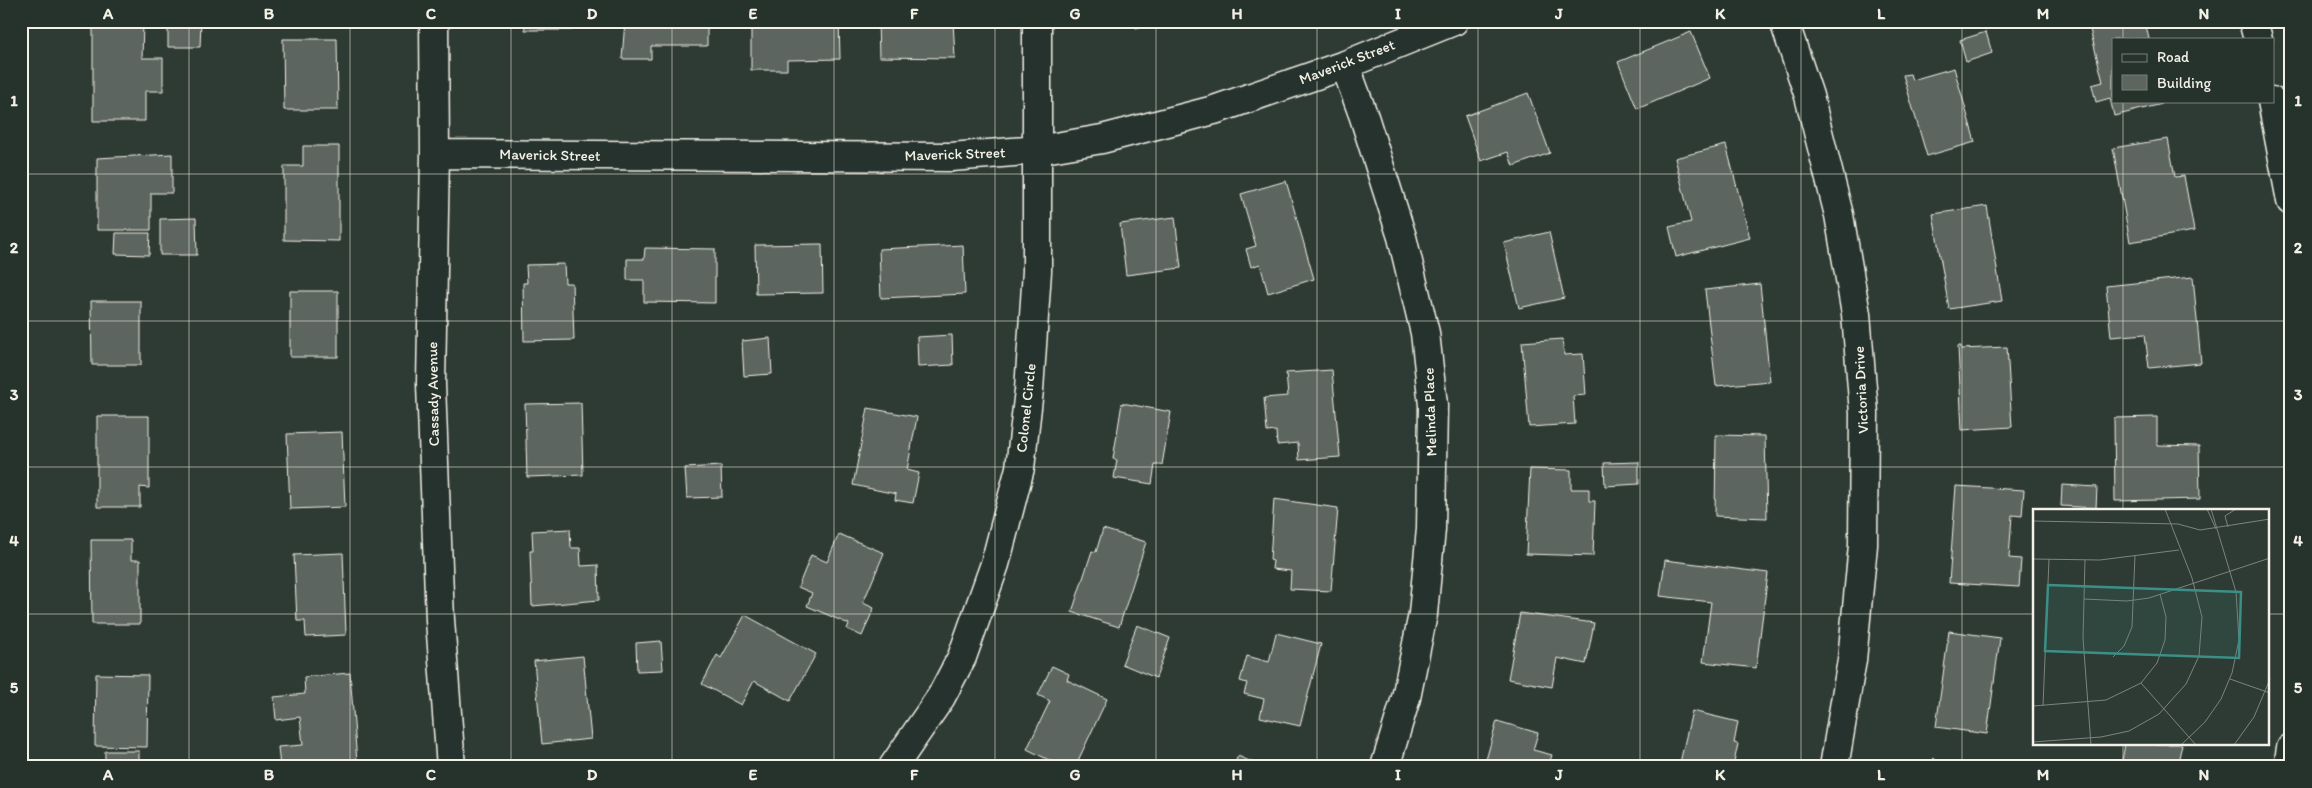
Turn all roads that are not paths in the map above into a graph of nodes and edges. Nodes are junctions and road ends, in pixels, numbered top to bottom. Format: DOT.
graph roads {
  1 [pos="434,21"];
  2 [pos="1037,21"];
  3 [pos="1454,21"];
  4 [pos="1784,21"];
  5 [pos="2254,21"];
  6 [pos="2258,38"];
  7 [pos="1345,65"];
  8 [pos="2272,102"];
  9 [pos="1038,150"];
  10 [pos="435,154"];
  11 [pos="2291,200"];
  12 [pos="2291,748"];
  13 [pos="451,767"];
  14 [pos="893,767"];
  15 [pos="1385,767"];
  16 [pos="1834,767"];
  17 [pos="2288,767"];
  1 -- 10 [label="street, Cassady Avenue"];
  2 -- 9 [label="street, Colonel Circle"];
  3 -- 7 [label="street, Maverick Street"];
  4 -- 16 [label="street, Victoria Drive"];
  5 -- 6 [label="street"];
  7 -- 9 [label="street, Maverick Street"];
  7 -- 15 [label="street, Melinda Place"];
  8 -- 11 [label="street"];
  9 -- 10 [label="street, Maverick Street"];
  9 -- 14 [label="street, Colonel Circle"];
  10 -- 13 [label="street, Cassady Avenue"];
  12 -- 17 [label="street"];
}
